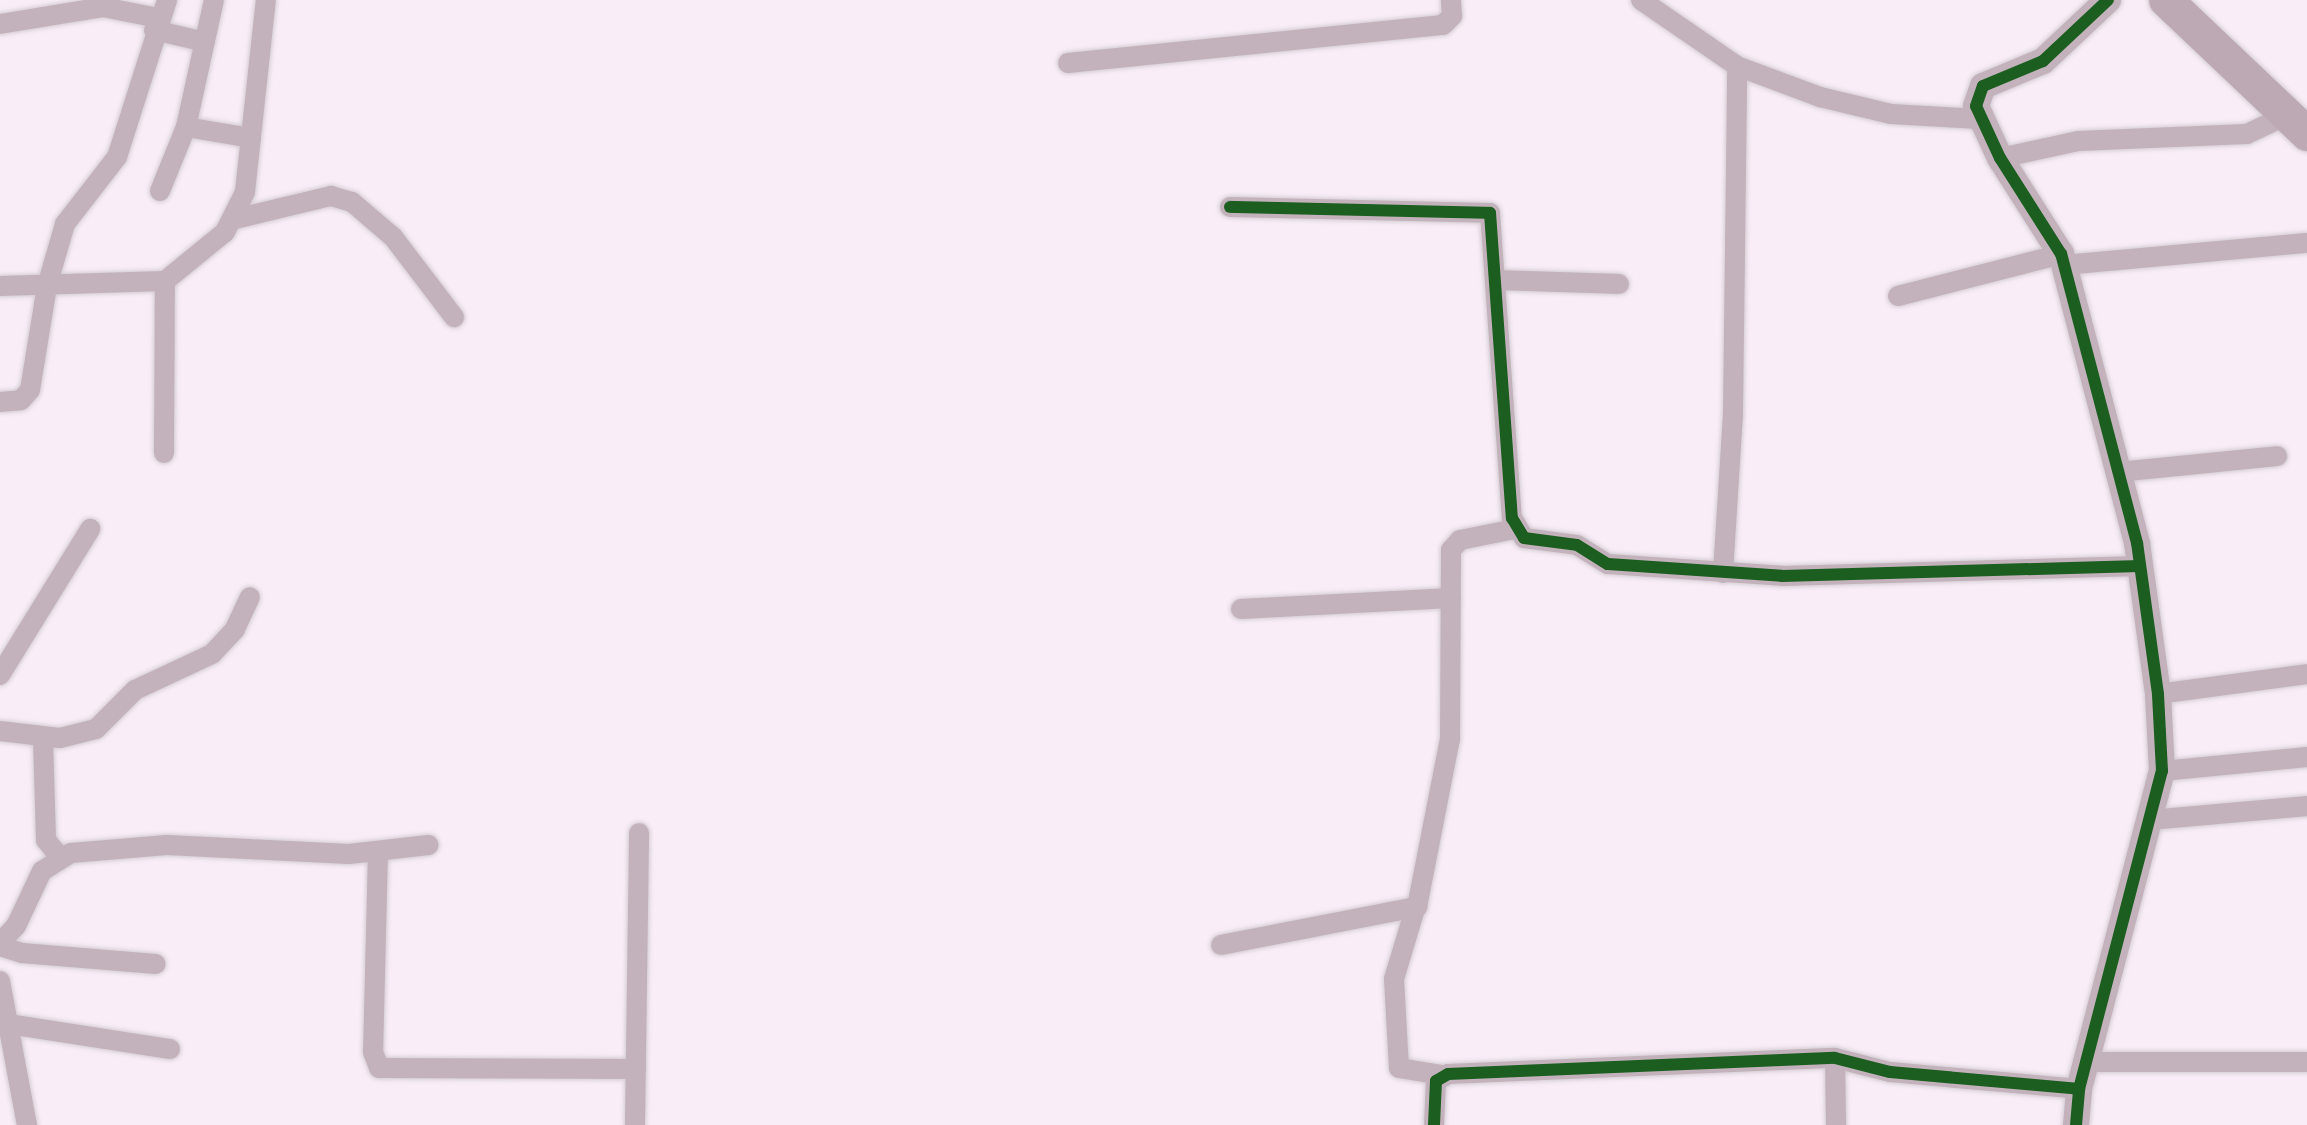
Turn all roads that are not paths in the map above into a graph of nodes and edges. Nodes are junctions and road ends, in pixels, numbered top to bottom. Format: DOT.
graph roads {
  1 [pos="214,0"];
  2 [pos="266,0"];
  3 [pos="1451,0"];
  4 [pos="1641,0"];
  5 [pos="2108,0"];
  6 [pos="2166,0"];
  7 [pos="160,16"];
  8 [pos="0,24"];
  9 [pos="205,42"];
  10 [pos="1068,63"];
  11 [pos="1737,66"];
  12 [pos="1979,119"];
  13 [pos="2297,124"];
  14 [pos="186,127"];
  15 [pos="251,138"];
  16 [pos="2000,158"];
  17 [pos="160,191"];
  18 [pos="1230,207"];
  19 [pos="235,219"];
  20 [pos="2307,243"];
  21 [pos="2063,260"];
  22 [pos="1498,280"];
  23 [pos="165,281"];
  24 [pos="1619,284"];
  25 [pos="0,286"];
  26 [pos="47,286"];
  27 [pos="1898,296"];
  28 [pos="454,317"];
  29 [pos="0,402"];
  30 [pos="164,453"];
  31 [pos="2277,456"];
  32 [pos="2118,472"];
  33 [pos="90,529"];
  34 [pos="1515,529"];
  35 [pos="2140,566"];
  36 [pos="1723,573"];
  37 [pos="250,597"];
  38 [pos="1451,598"];
  39 [pos="1241,609"];
  40 [pos="2307,674"];
  41 [pos="0,675"];
  42 [pos="2158,694"];
  43 [pos="0,731"];
  44 [pos="43,738"];
  45 [pos="2307,757"];
  46 [pos="2162,771"];
  47 [pos="2307,806"];
  48 [pos="2150,820"];
  49 [pos="639,833"];
  50 [pos="428,845"];
  51 [pos="378,851"];
  52 [pos="60,857"];
  53 [pos="1415,909"];
  54 [pos="0,945"];
  55 [pos="1221,945"];
  56 [pos="156,964"];
  57 [pos="0,981"];
  58 [pos="6,1029"];
  59 [pos="170,1049"];
  60 [pos="1835,1058"];
  61 [pos="2086,1062"];
  62 [pos="2307,1062"];
  63 [pos="636,1069"];
  64 [pos="1442,1075"];
  65 [pos="2079,1089"];
  66 [pos="27,1125"];
  67 [pos="635,1125"];
  68 [pos="1434,1125"];
  69 [pos="1836,1125"];
  70 [pos="2076,1125"];
  1 -- 9 [label="street"];
  2 -- 15 [label="street"];
  3 -- 10 [label="street"];
  4 -- 11 [label="street"];
  5 -- 12 [label="street"];
  6 -- 13 [label="highway"];
  7 -- 8 [label="street"];
  7 -- 9 [label="street"];
  7 -- 26 [label="street"];
  9 -- 14 [label="street"];
  11 -- 12 [label="street"];
  11 -- 36 [label="street"];
  12 -- 16 [label="street"];
  13 -- 16 [label="street"];
  14 -- 15 [label="street"];
  14 -- 17 [label="street"];
  15 -- 19 [label="street"];
  16 -- 21 [label="street"];
  18 -- 22 [label="street"];
  19 -- 23 [label="street"];
  19 -- 28 [label="street"];
  20 -- 21 [label="street"];
  21 -- 27 [label="street"];
  21 -- 32 [label="street"];
  22 -- 24 [label="street"];
  22 -- 34 [label="street"];
  23 -- 26 [label="street"];
  23 -- 30 [label="street"];
  25 -- 26 [label="street"];
  26 -- 29 [label="street"];
  31 -- 32 [label="street"];
  32 -- 35 [label="street"];
  33 -- 41 [label="street"];
  34 -- 36 [label="street"];
  34 -- 38 [label="street"];
  35 -- 36 [label="street"];
  35 -- 42 [label="street"];
  37 -- 44 [label="street"];
  38 -- 39 [label="street"];
  38 -- 53 [label="street"];
  40 -- 42 [label="street"];
  42 -- 46 [label="street"];
  43 -- 44 [label="street"];
  44 -- 52 [label="street"];
  45 -- 46 [label="street"];
  46 -- 48 [label="street"];
  47 -- 48 [label="street"];
  48 -- 61 [label="street"];
  49 -- 63 [label="street"];
  50 -- 51 [label="street"];
  51 -- 52 [label="street"];
  51 -- 63 [label="street"];
  52 -- 54 [label="street"];
  53 -- 55 [label="street"];
  53 -- 64 [label="street"];
  54 -- 56 [label="street"];
  57 -- 58 [label="street"];
  58 -- 59 [label="street"];
  58 -- 66 [label="street"];
  60 -- 64 [label="street"];
  60 -- 65 [label="street"];
  60 -- 69 [label="street"];
  61 -- 62 [label="street"];
  61 -- 65 [label="street"];
  63 -- 67 [label="street"];
  64 -- 68 [label="street"];
  65 -- 70 [label="street"];
}
